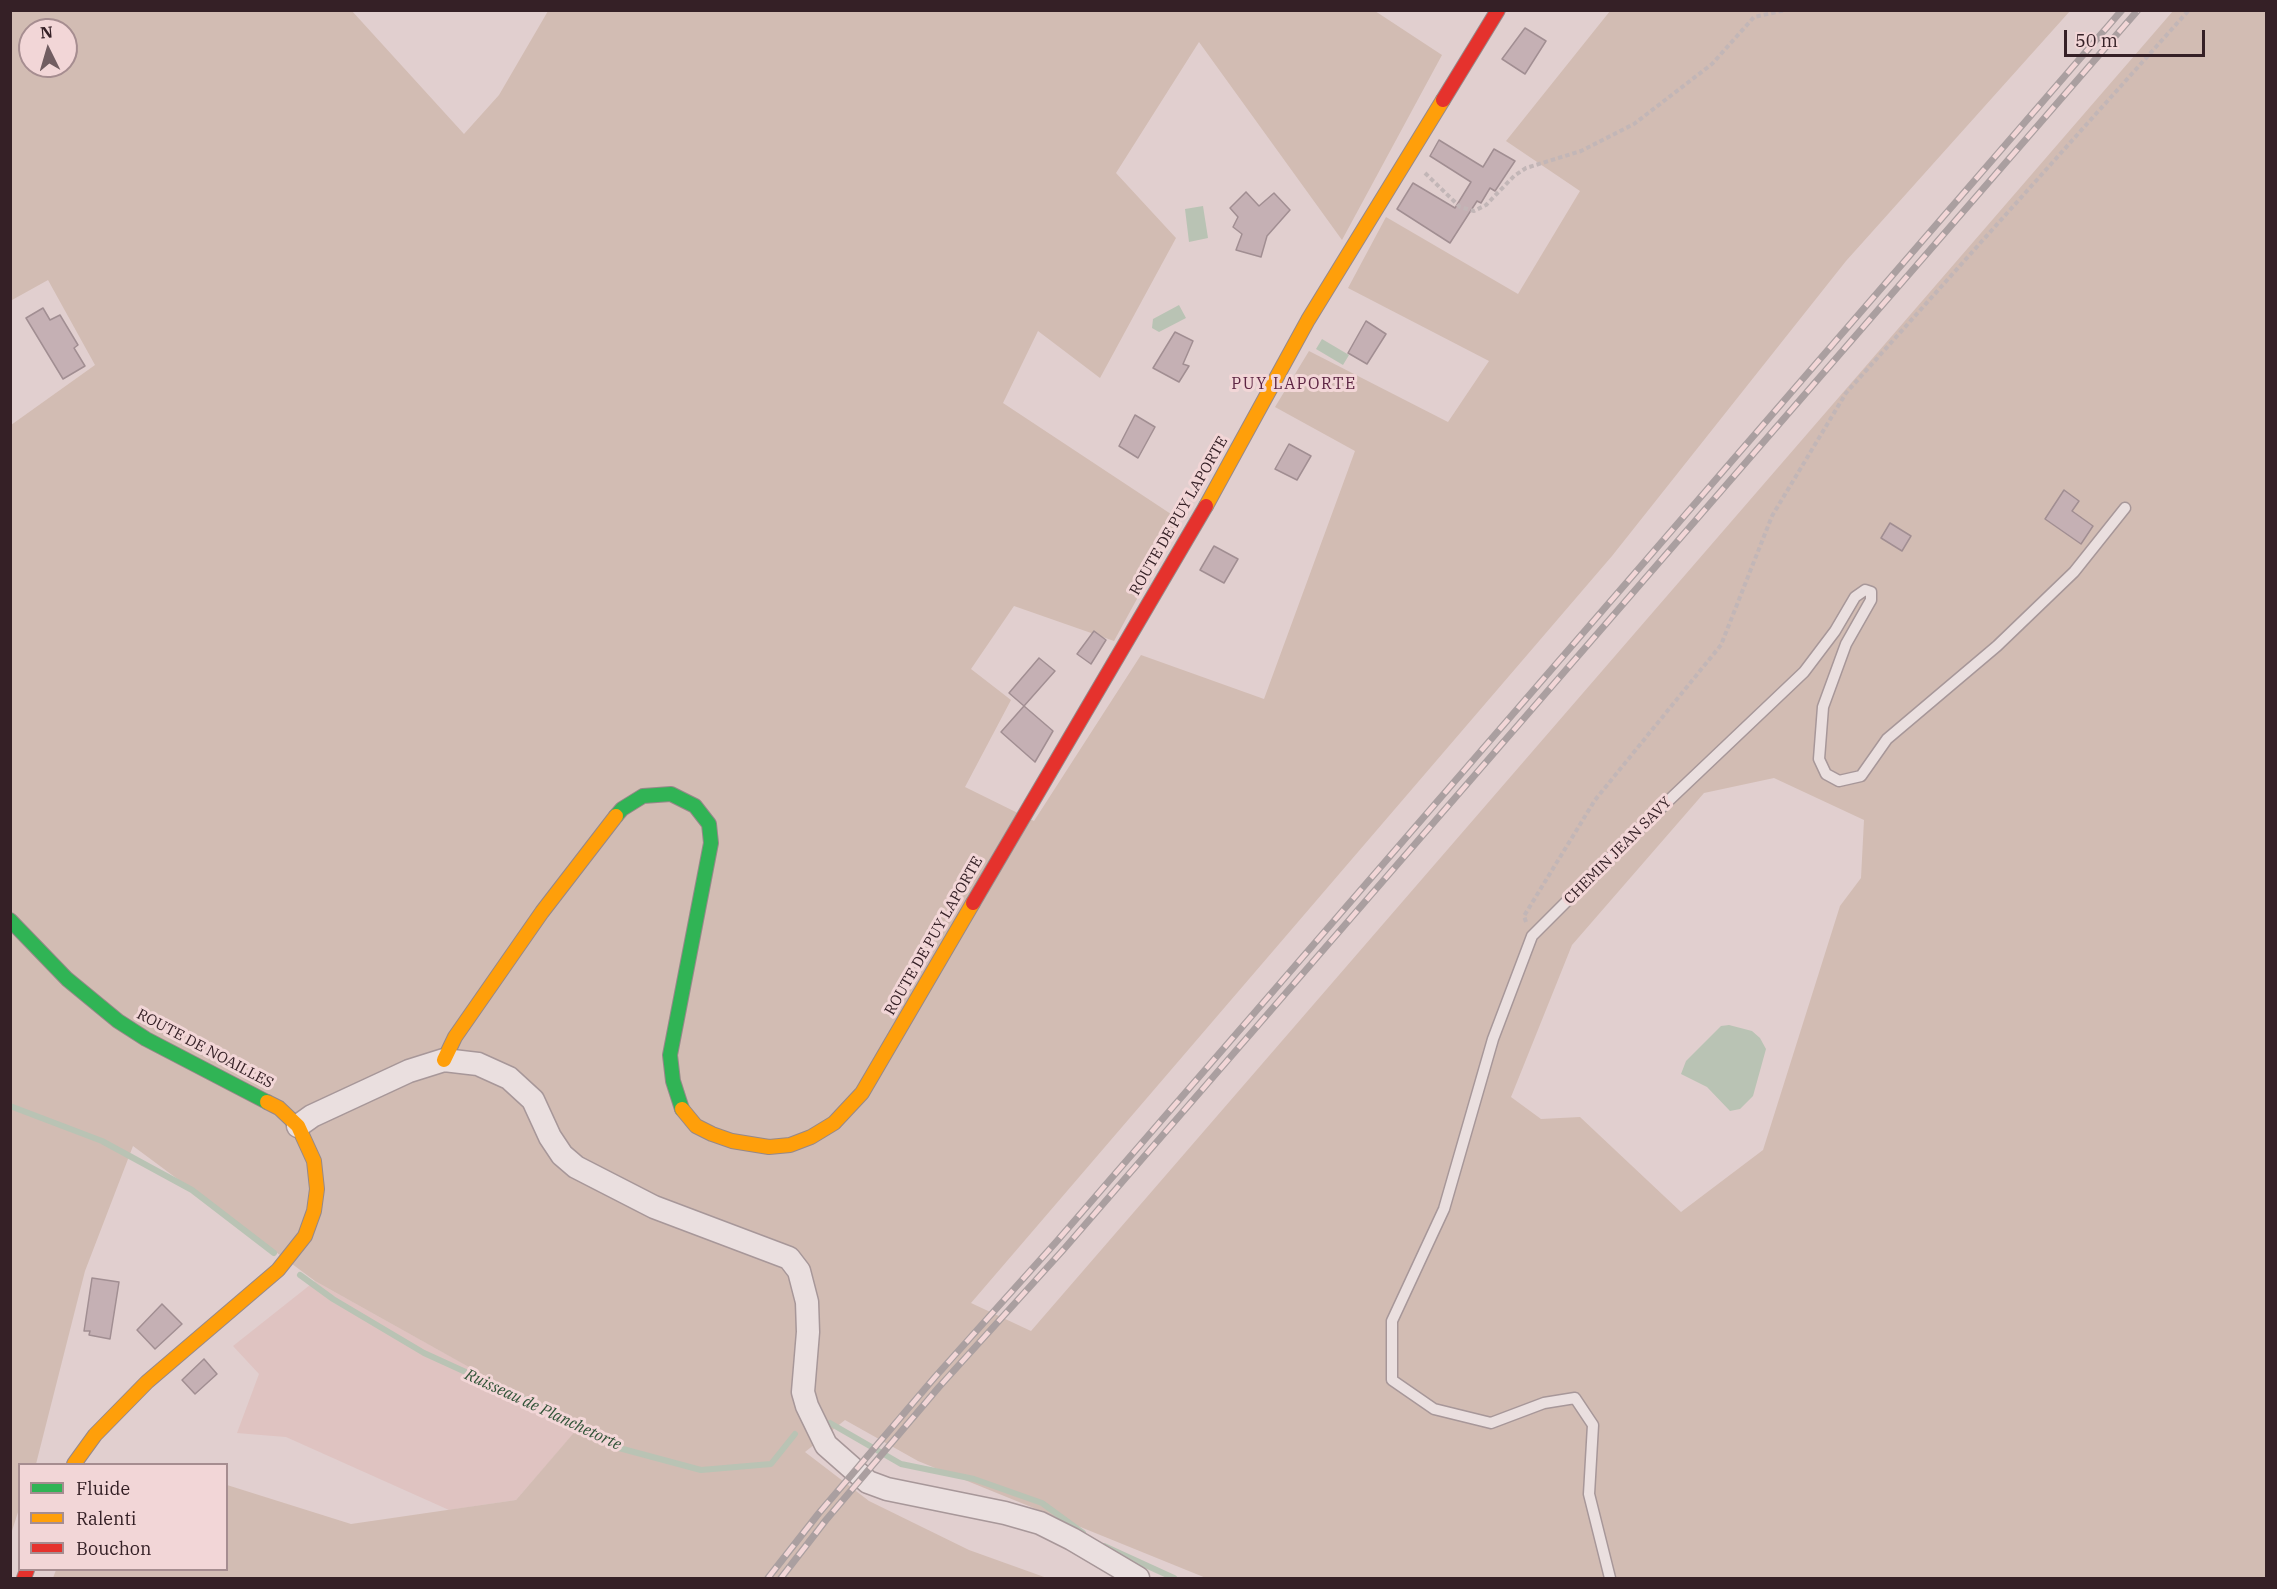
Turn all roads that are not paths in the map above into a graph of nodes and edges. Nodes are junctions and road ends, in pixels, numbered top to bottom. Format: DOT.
graph roads {
  1 [pos="1498,10"];
  2 [pos="2125,508"];
  3 [pos="10,920"];
  4 [pos="444,1060"];
  5 [pos="298,1126"];
  6 [pos="75,1463"];
  7 [pos="1138,1578"];
  8 [pos="1610,1578"];
  1 -- 4 [label="street, ROUTE DE PUY LAPORTE"];
  2 -- 8 [label="lane, CHEMIN JEAN SAVY"];
  3 -- 5 [label="street, ROUTE DE NOAILLES"];
  4 -- 5 [label="street"];
  4 -- 7 [label="street"];
  5 -- 6 [label="street, ROUTE DE NOAILLES"];
}
